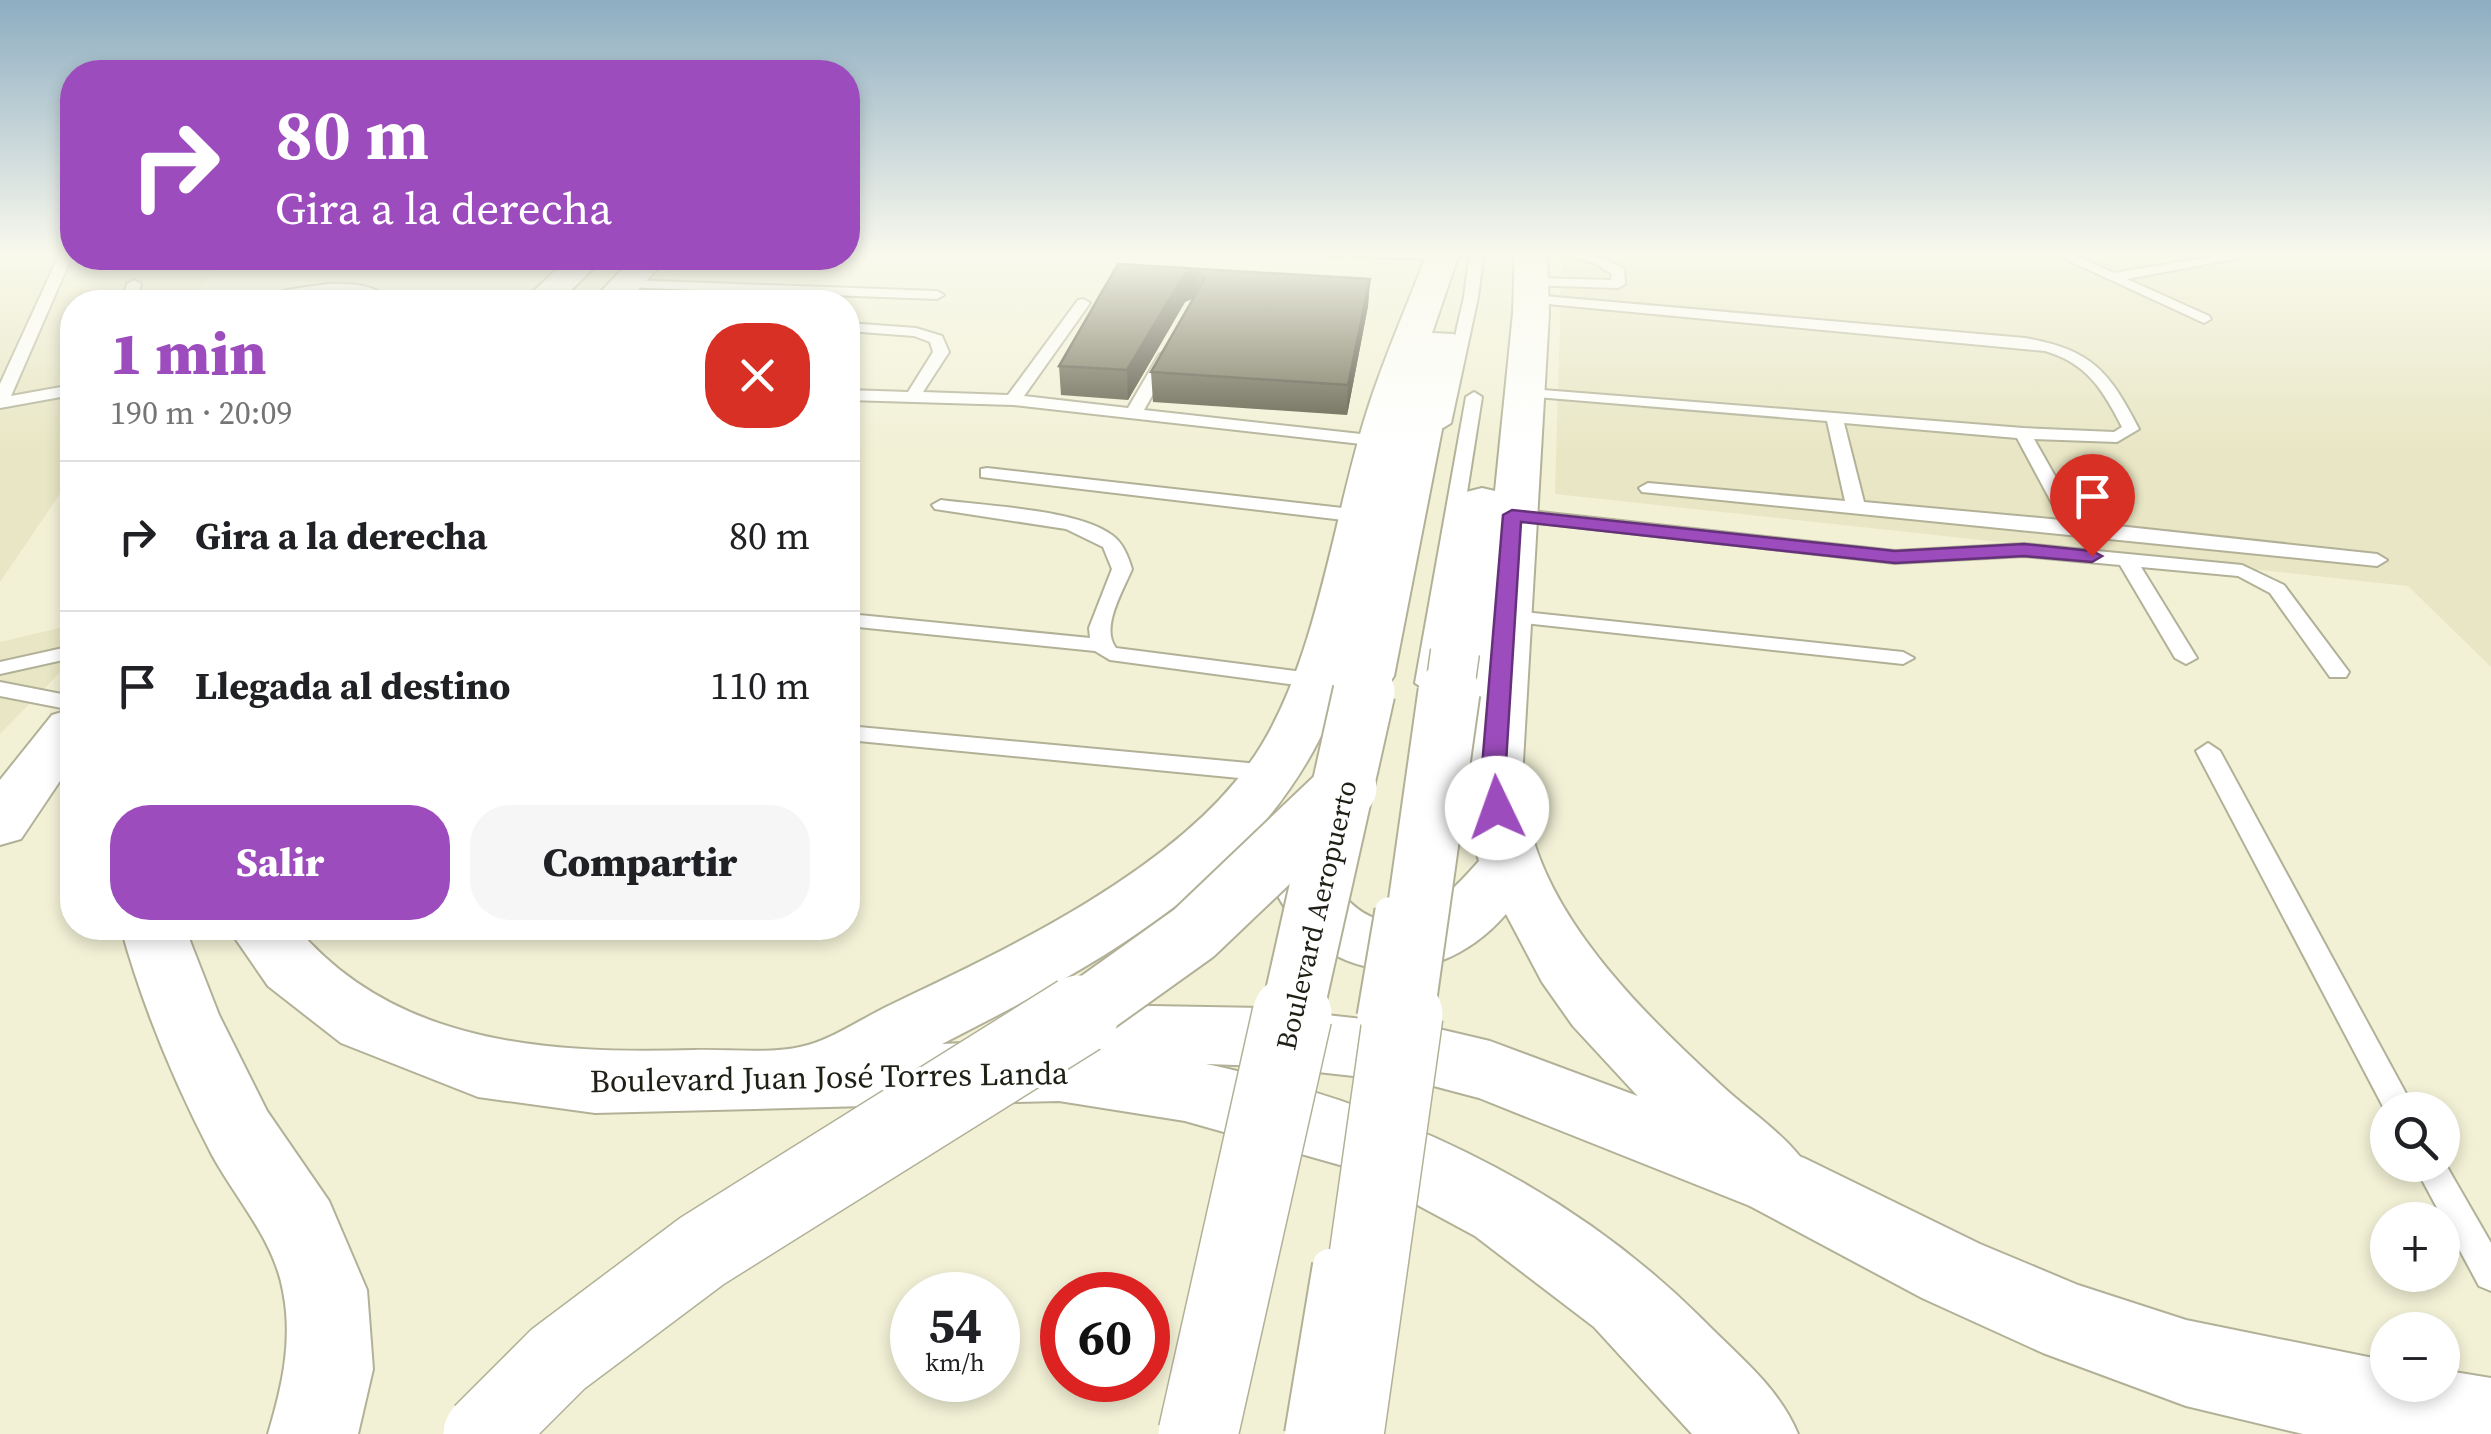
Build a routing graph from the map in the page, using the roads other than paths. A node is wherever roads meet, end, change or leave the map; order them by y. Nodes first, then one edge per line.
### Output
1 (38, 318) edge
2 (1072, 318) edge
3 (1429, 318) edge
4 (1465, 318) edge
5 (1512, 318) edge
6 (1863, 318) edge
7 (860, 328) edge
8 (1178, 336) edge
9 (60, 392) edge
10 (860, 395) edge
11 (914, 396) junction
12 (1475, 398) junction
13 (1013, 400) junction
14 (0, 402) edge
15 (1133, 414) junction
16 (1834, 417) junction
17 (2024, 433) junction
18 (1379, 442) junction
19 (987, 472) dead end
20 (1648, 488) dead end
21 (940, 505) dead end
22 (1856, 507) junction
23 (1512, 515) junction
24 (1360, 516) junction
25 (2074, 527) junction
26 (2126, 560) junction
27 (2377, 560) dead end
28 (1504, 616) junction
29 (860, 621) edge
30 (1100, 645) junction
31 (60, 655) edge
32 (1903, 658) dead end
33 (2186, 658) dead end
34 (0, 668) edge
35 (2338, 672) dead end
36 (1318, 686) junction
37 (0, 690) edge
38 (60, 701) edge
39 (860, 734) edge
40 (60, 741) edge
41 (2208, 751) dead end
42 (1273, 774) junction
43 (1346, 788) junction
44 (0, 824) edge
45 (1511, 865) junction
46 (158, 940) edge
47 (270, 940) edge
48 (811, 1076) junction
49 (2390, 1092) edge
50 (1335, 1121) junction
51 (1777, 1182) junction
52 (2439, 1182) edge
53 (1333, 1242) dead end
54 (2491, 1275) edge
55 (2491, 1424) edge
56 (313, 1434) edge
57 (484, 1434) edge
58 (1198, 1434) edge
59 (1300, 1434) edge
60 (1344, 1434) edge
61 (1753, 1434) edge

1 - 14 lane
2 - 13 lane
3 - 18 main road
4 - 12 main road
5 - 12 main road
6 - 17 lane
7 - 11 lane
8 - 15 lane
9 - 14 lane
10 - 11 lane
11 - 13 lane
12 - 16 lane
12 - 23 main road
12 - 43 main road, Boulevard Aeropuerto, bridge
12 - 50 lane, bridge
12 - 50 lane
12 - 60 main road, bridge
13 - 15 lane
15 - 18 lane
16 - 17 lane
16 - 22 lane
17 - 25 lane
18 - 24 main road
19 - 24 lane
20 - 22 lane
21 - 30 lane
22 - 25 lane
23 - 26 lane
23 - 28 main road
24 - 36 main road
25 - 27 lane
26 - 33 lane
26 - 35 lane
28 - 32 lane
28 - 45 main road
29 - 30 lane
30 - 36 lane
31 - 34 lane
36 - 42 main road
36 - 45 main road
37 - 38 lane
39 - 42 lane
40 - 44 main road
41 - 49 lane
42 - 48 main road
43 - 57 main road, bridge
43 - 58 main road, Boulevard Aeropuerto, bridge
45 - 51 main road
46 - 56 main road
47 - 48 main road, Boulevard Juan José Torres Landa
48 - 50 main road, Boulevard Juan José Torres Landa
48 - 51 main road
50 - 61 main road, Boulevard Juan José Torres Landa
51 - 55 main road
52 - 54 lane
53 - 59 lane, bridge

